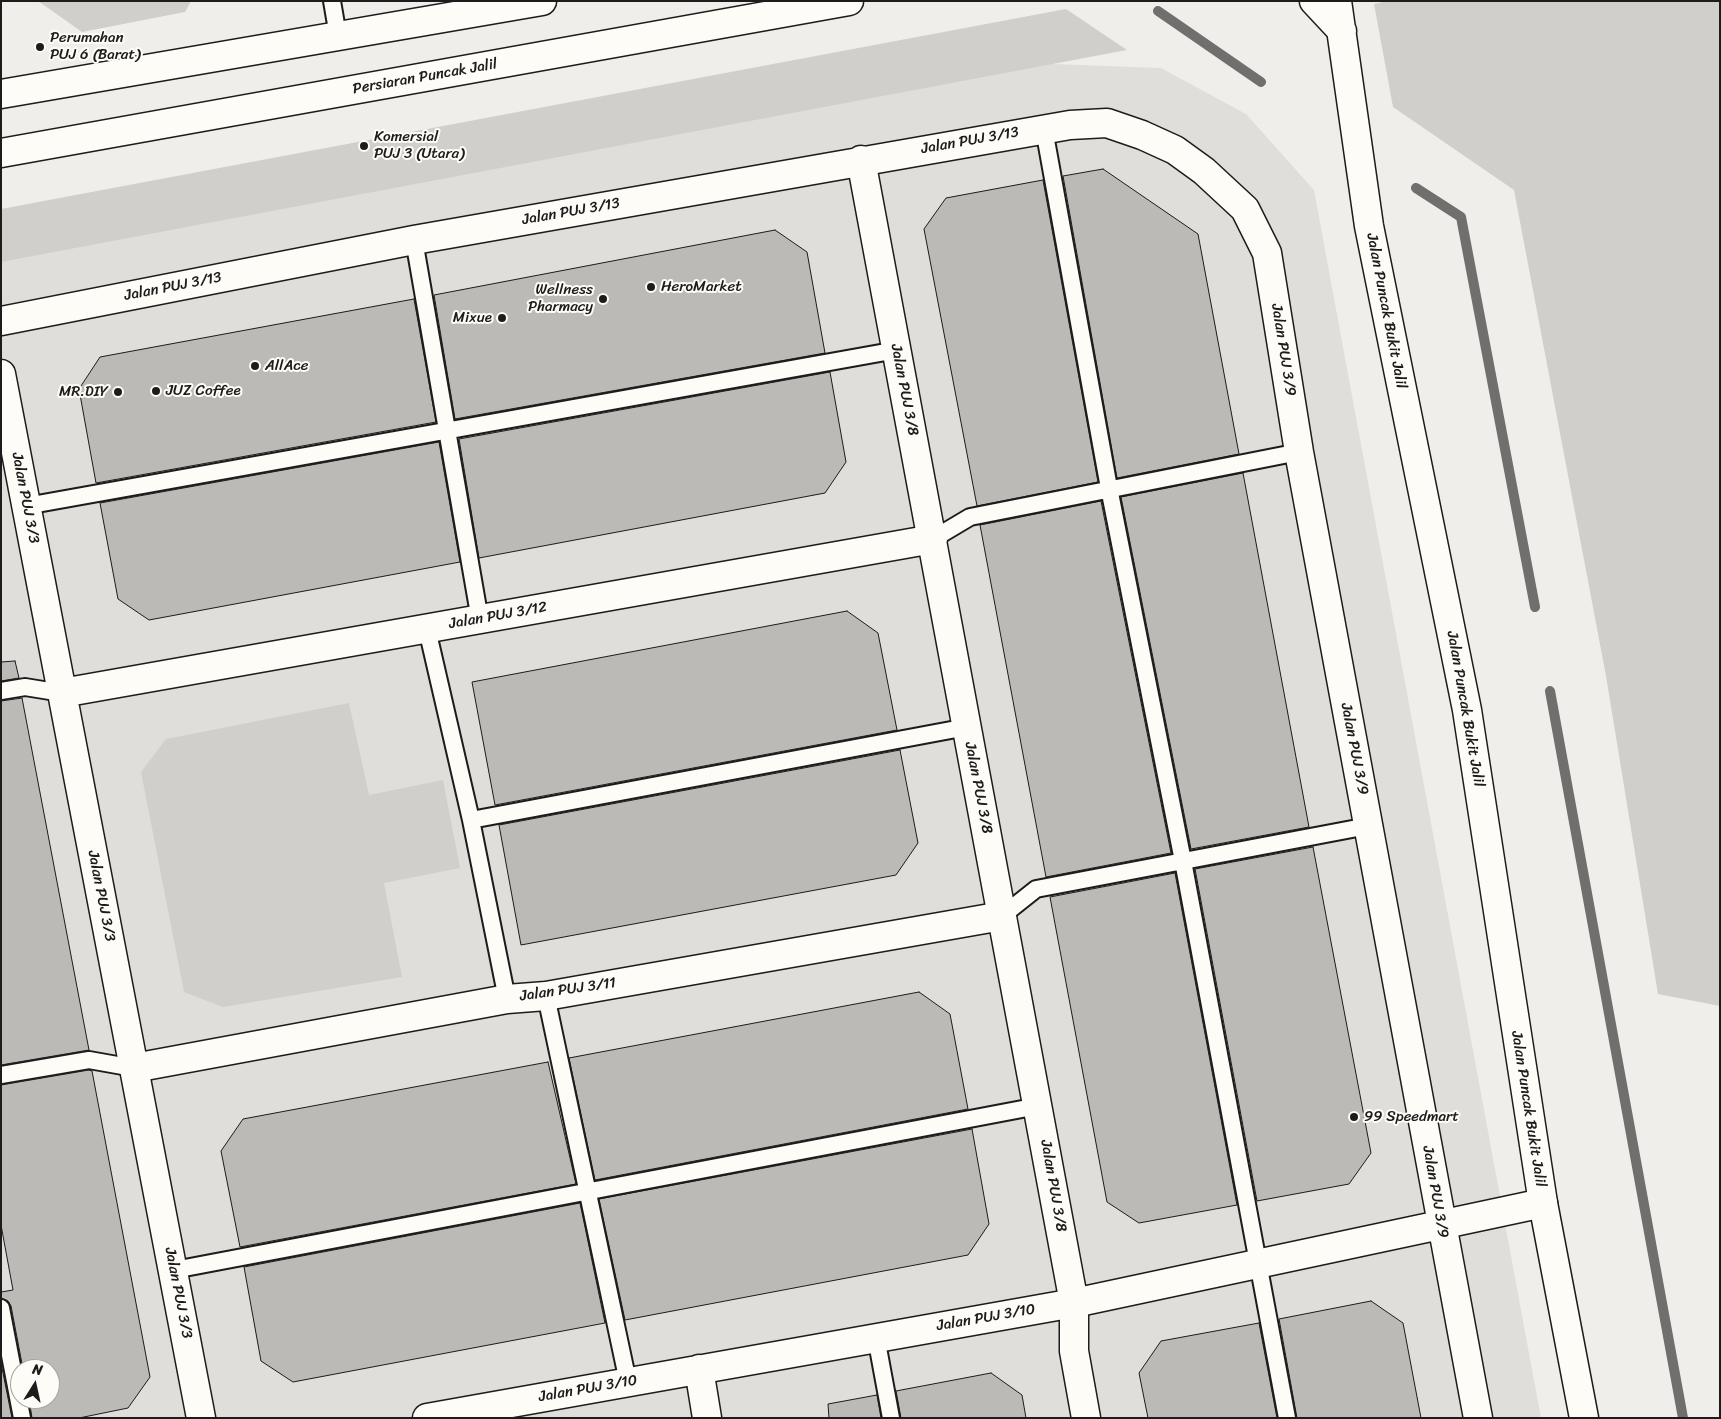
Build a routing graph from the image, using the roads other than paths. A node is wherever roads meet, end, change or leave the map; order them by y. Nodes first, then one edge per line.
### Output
1 (332, 1) edge
2 (542, 1) edge
3 (849, 1) edge
4 (1314, 1) edge
5 (1337, 1) edge
6 (1356, 1) edge
7 (508, 4) edge
8 (1342, 31) junction
9 (338, 36) junction
10 (1, 94) edge
11 (1044, 129) junction
12 (1142, 135) joint
13 (1, 154) edge
14 (861, 160) junction
15 (414, 240) junction
16 (1, 321) edge
17 (897, 350) junction
18 (1, 374) edge
19 (447, 430) junction
20 (1299, 452) junction
21 (1109, 488) junction
22 (26, 506) junction
23 (933, 539) junction
24 (480, 620) junction
25 (427, 629) junction
26 (1, 692) edge
27 (62, 693) junction
28 (967, 727) junction
29 (471, 820) junction
30 (1368, 826) junction
31 (1183, 861) junction
32 (1002, 916) junction
33 (546, 996) junction
34 (507, 999) junction
35 (134, 1068) junction
36 (1, 1075) edge
37 (1038, 1106) junction
38 (588, 1191) junction
39 (1543, 1203) junction
40 (1441, 1226) junction
41 (1258, 1264) junction
42 (174, 1270) junction
43 (1074, 1303) junction
44 (1, 1308) edge
45 (876, 1337) junction
46 (699, 1369) junction
47 (628, 1382) junction
48 (22, 1418) edge
49 (201, 1418) edge
50 (427, 1418) edge
51 (707, 1418) edge
52 (891, 1418) edge
53 (1086, 1418) edge
54 (1287, 1418) edge
55 (1478, 1418) edge
56 (1584, 1418) edge

1 - 9 lane
2 - 7 street
3 - 13 street, Persiaran Puncak Jalil
4 - 8 street
5 - 8 street, Jalan Puncak Bukit Jalil
6 - 8 street
7 - 9 street
8 - 39 street, Jalan Puncak Bukit Jalil
9 - 10 street
11 - 12 street, Jalan PUJ 3/13
11 - 14 street, Jalan PUJ 3/13
11 - 21 lane
12 - 20 street, Jalan PUJ 3/9
14 - 15 street, Jalan PUJ 3/13
14 - 17 street, Jalan PUJ 3/8
15 - 16 street, Jalan PUJ 3/13
15 - 19 lane
17 - 19 lane
17 - 23 street, Jalan PUJ 3/8
18 - 22 street, Jalan PUJ 3/3
19 - 22 lane
19 - 24 lane
20 - 21 lane
20 - 30 street, Jalan PUJ 3/9
21 - 23 lane
21 - 31 lane
22 - 27 street, Jalan PUJ 3/3
23 - 24 street, Jalan PUJ 3/12
23 - 28 street, Jalan PUJ 3/8
24 - 25 street, Jalan PUJ 3/12
25 - 27 street, Jalan PUJ 3/12
25 - 29 lane
26 - 27 lane
27 - 35 street, Jalan PUJ 3/3
28 - 29 lane
28 - 32 street, Jalan PUJ 3/8
29 - 34 lane
30 - 31 lane
30 - 40 street, Jalan PUJ 3/9
31 - 32 lane
31 - 41 lane
32 - 33 street, Jalan PUJ 3/11
32 - 37 street, Jalan PUJ 3/8
33 - 34 street, Jalan PUJ 3/11
33 - 38 lane
34 - 35 street, Jalan PUJ 3/11
35 - 36 lane
35 - 42 street, Jalan PUJ 3/3
37 - 38 lane
37 - 43 street, Jalan PUJ 3/8
38 - 42 lane
38 - 47 lane
39 - 40 street, Jalan PUJ 3/10
39 - 56 street, Jalan Puncak Bukit Jalil
40 - 41 street, Jalan PUJ 3/10
40 - 55 street, Jalan PUJ 3/9
41 - 43 street, Jalan PUJ 3/10
41 - 54 lane
42 - 49 street, Jalan PUJ 3/3
43 - 45 street, Jalan PUJ 3/10
43 - 53 street, Jalan PUJ 3/8
44 - 48 lane
45 - 46 street, Jalan PUJ 3/10
45 - 52 lane
46 - 47 street, Jalan PUJ 3/10
46 - 51 street
47 - 50 street, Jalan PUJ 3/10

